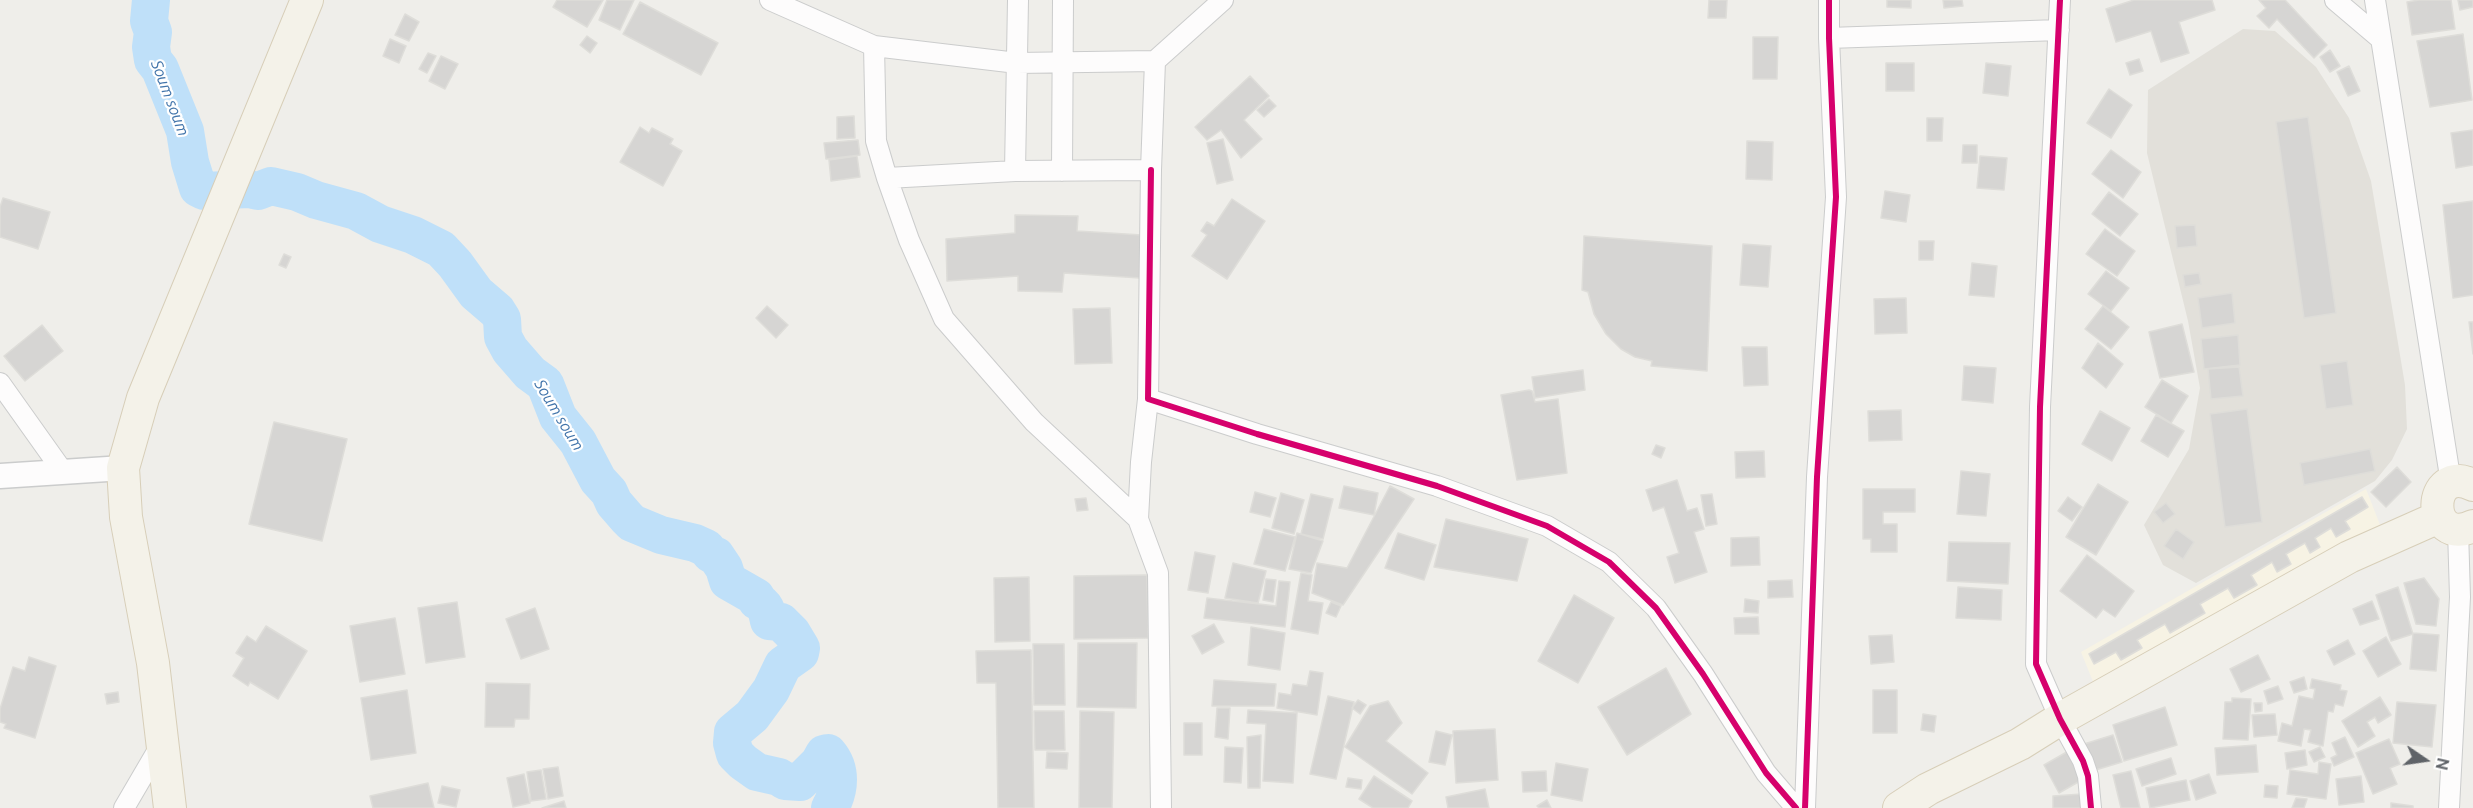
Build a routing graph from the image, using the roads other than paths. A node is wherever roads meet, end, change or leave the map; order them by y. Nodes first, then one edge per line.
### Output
1 (308, 0) edge
2 (770, 0) edge
3 (1018, 0) edge
4 (1063, 0) edge
5 (1223, 0) edge
6 (1829, 0) edge
7 (2060, 0) edge
8 (2335, 0) edge
9 (2375, 0) edge
10 (2059, 30) junction
11 (1828, 38) junction
12 (2381, 39) junction
13 (874, 46) junction
14 (1064, 61) junction
15 (1155, 61) junction
16 (1017, 63) junction
17 (1151, 170) junction
18 (1015, 171) junction
19 (1062, 171) junction
20 (887, 178) junction
21 (0, 383) edge
22 (1148, 399) junction
23 (123, 468) junction
24 (64, 473) junction
25 (0, 476) edge
26 (2462, 484) edge
27 (1138, 519) junction
28 (2457, 524) edge
29 (2060, 719) junction
30 (162, 743) junction
31 (124, 808) edge
32 (170, 808) edge
33 (1161, 808) edge
34 (1796, 808) edge
35 (1805, 808) edge
36 (1899, 808) edge
37 (2091, 808) edge
38 (2449, 808) edge

1 - 23 main road
2 - 13 street
3 - 16 street
4 - 14 street
5 - 15 street
6 - 11 street
7 - 10 street
8 - 12 street
9 - 12 street
10 - 11 street
10 - 29 street
11 - 35 street
12 - 26 street
13 - 16 street
13 - 20 street
14 - 15 street
14 - 16 street
14 - 19 street
15 - 17 street
16 - 18 street
17 - 19 street
17 - 22 street
18 - 19 street
18 - 20 street
20 - 27 street
21 - 24 street
22 - 27 street
22 - 34 street
23 - 24 street
23 - 30 main road
24 - 25 street
26 - 28 main road
27 - 33 street
28 - 29 main road
28 - 38 street
29 - 36 main road
29 - 37 street
30 - 31 street
30 - 32 main road

